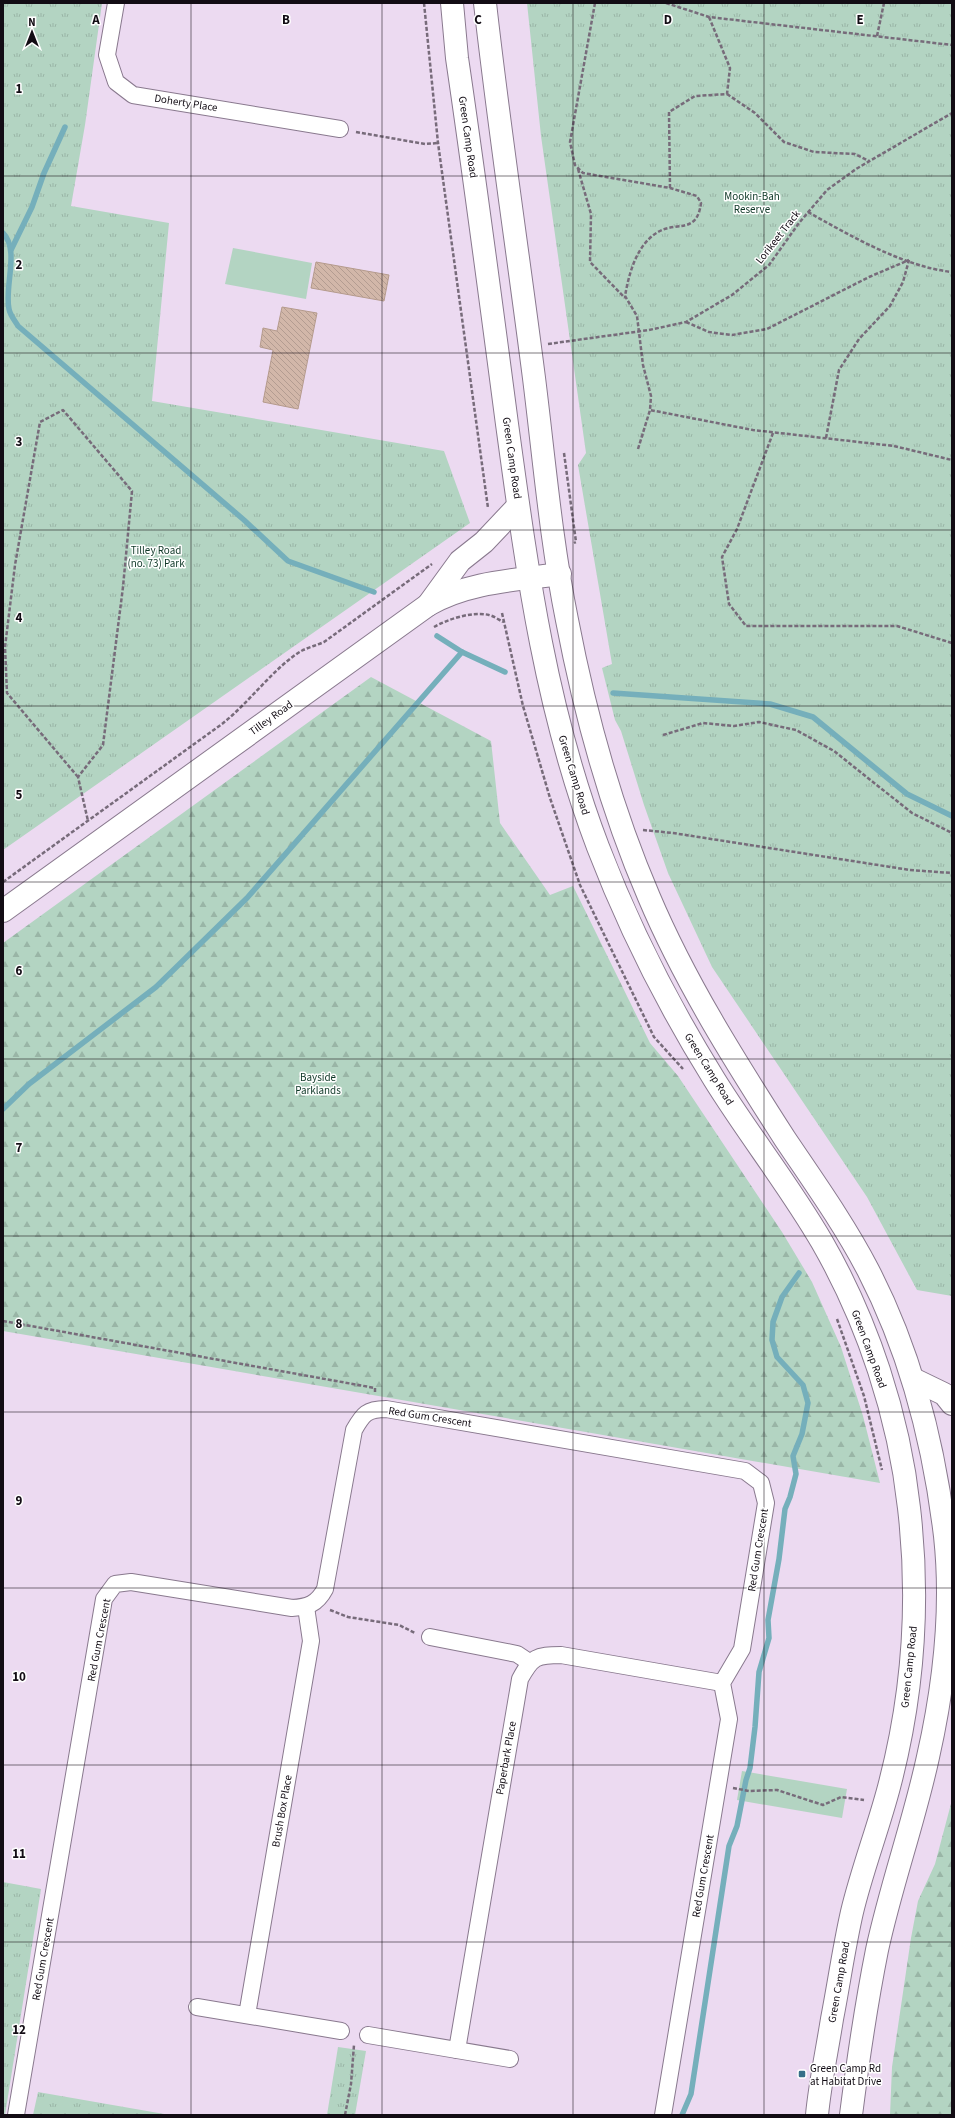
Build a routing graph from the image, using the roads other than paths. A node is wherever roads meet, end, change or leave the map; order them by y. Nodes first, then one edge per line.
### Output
1 (116, 3) edge
2 (452, 3) edge
3 (485, 3) edge
4 (340, 129) road end
5 (518, 506) junction
6 (560, 574) junction
7 (528, 578) junction
8 (428, 605) junction
9 (3, 912) edge
10 (913, 1379) junction
11 (952, 1404) edge
12 (944, 1480) edge
13 (906, 1486) junction
14 (946, 1503) edge
15 (909, 1507) junction
16 (306, 1608) junction
17 (430, 1637) road end
18 (529, 1662) junction
19 (722, 1683) junction
20 (197, 2007) dead end
21 (247, 2015) junction
22 (341, 2031) dead end
23 (361, 2038) road end
24 (457, 2050) junction
25 (510, 2059) dead end
26 (16, 2115) edge
27 (663, 2115) edge
28 (816, 2115) edge
29 (851, 2115) edge

1 - 4 street, Doherty Place
2 - 5 main road, Green Camp Road
3 - 6 main road
5 - 7 main road, Green Camp Road
5 - 8 main road
6 - 7 main road, Tilley Road
6 - 10 main road
7 - 8 main road, Tilley Road
7 - 13 main road, Green Camp Road
8 - 9 main road, Tilley Road
10 - 11 main road
10 - 12 main road
12 - 13 main road
12 - 14 main road
13 - 15 main road, Green Camp Road
14 - 15 main road
14 - 29 main road
15 - 28 main road, Green Camp Road
16 - 19 street, Red Gum Crescent
16 - 21 street, Brush Box Place
16 - 26 street, Red Gum Crescent
17 - 18 street
18 - 19 street
18 - 24 street, Paperbark Place
19 - 27 street, Red Gum Crescent
20 - 21 street
21 - 22 street
23 - 24 street
24 - 25 street

